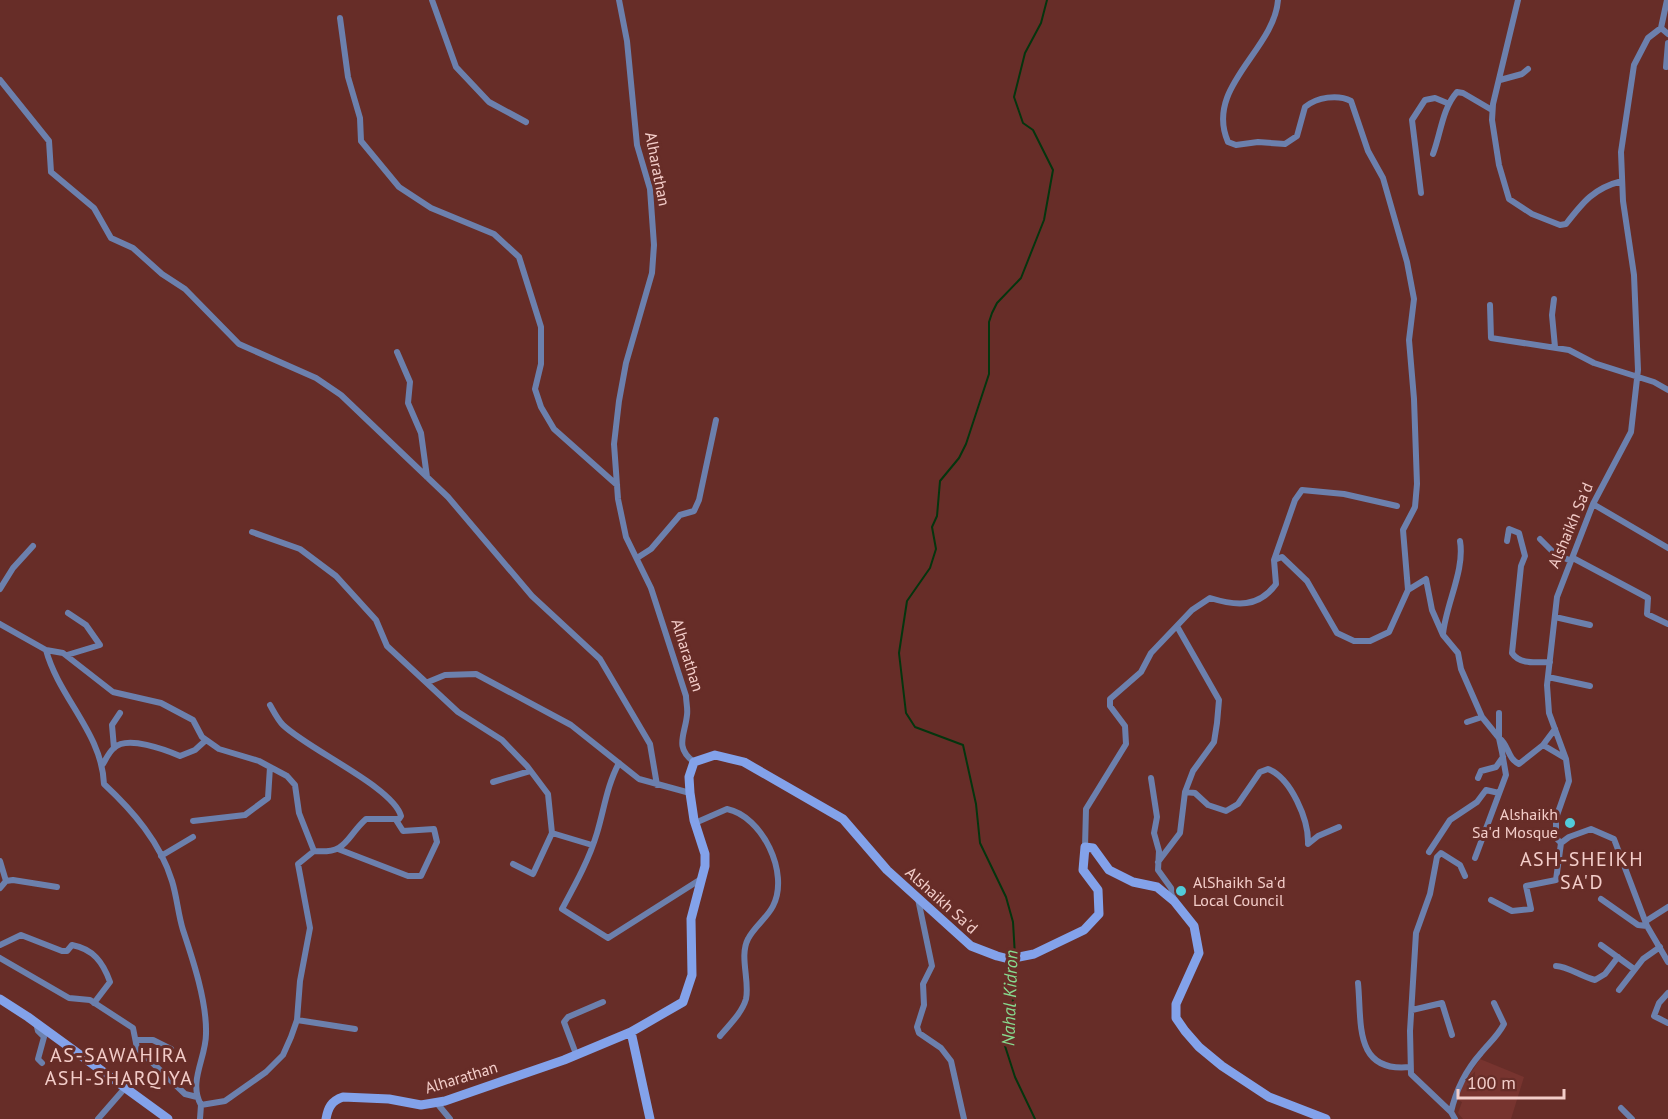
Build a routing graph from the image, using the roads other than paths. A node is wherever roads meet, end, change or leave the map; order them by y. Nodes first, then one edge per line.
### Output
1 (432, 0) edge
2 (619, 0) edge
3 (1278, 0) edge
4 (1518, 0) edge
5 (1667, 0) edge
6 (340, 18) dead end
7 (1661, 27) junction
8 (1668, 34) edge
9 (1668, 43) edge
10 (1666, 67) dead end
11 (1528, 69) dead end
12 (0, 80) edge
13 (1500, 80) junction
14 (1447, 103) junction
15 (1492, 110) junction
16 (526, 122) dead end
17 (1433, 154) dead end
18 (1622, 182) junction
19 (1421, 193) dead end
20 (1554, 299) dead end
21 (1490, 305) dead end
22 (1555, 347) junction
23 (397, 352) dead end
24 (1638, 378) junction
25 (1668, 390) edge
26 (716, 420) dead end
27 (427, 477) junction
28 (617, 485) junction
29 (1593, 504) junction
30 (1397, 506) dead end
31 (252, 532) dead end
32 (1540, 539) dead end
33 (1460, 541) dead end
34 (1507, 541) dead end
35 (33, 546) dead end
36 (1668, 548) edge
37 (638, 558) junction
38 (1274, 560) junction
39 (1572, 560) junction
40 (0, 589) edge
41 (1408, 590) junction
42 (68, 613) dead end
43 (1555, 617) junction
44 (0, 624) edge
45 (1668, 624) edge
46 (1590, 625) dead end
47 (1178, 628) junction
48 (1443, 635) junction
49 (46, 650) junction
50 (67, 655) junction
51 (1550, 662) junction
52 (1548, 677) junction
53 (428, 682) junction
54 (1590, 686) dead end
55 (270, 705) dead end
56 (120, 713) dead end
57 (1499, 713) dead end
58 (1482, 717) junction
59 (1467, 722) dead end
60 (1555, 729) junction
61 (1499, 738) junction
62 (206, 740) junction
63 (1543, 745) junction
64 (114, 748) junction
65 (1503, 757) junction
66 (1566, 759) junction
67 (694, 762) junction
68 (619, 763) junction
69 (102, 764) junction
70 (270, 767) junction
71 (530, 771) junction
72 (1151, 778) dead end
73 (1478, 778) dead end
74 (493, 782) dead end
75 (657, 785) junction
76 (1185, 792) junction
77 (690, 793) junction
78 (1500, 793) junction
79 (193, 820) dead end
80 (396, 820) junction
81 (695, 823) junction
82 (1339, 827) dead end
83 (552, 833) junction
84 (193, 837) dead end
85 (1561, 843) junction
86 (592, 845) junction
87 (1085, 847) junction
88 (338, 849) junction
89 (314, 851) junction
90 (1430, 852) dead end
91 (161, 856) junction
92 (1475, 858) dead end
93 (0, 861) edge
94 (1158, 862) junction
95 (513, 864) dead end
96 (1465, 876) dead end
97 (701, 879) junction
98 (6, 881) junction
99 (57, 887) dead end
100 (0, 888) edge
101 (918, 897) junction
102 (1601, 899) dead end
103 (1491, 900) dead end
104 (1174, 901) junction
105 (1668, 907) edge
106 (1647, 924) junction
107 (0, 945) edge
108 (1601, 945) dead end
109 (1660, 947) junction
110 (1618, 957) junction
111 (0, 958) edge
112 (1668, 962) edge
113 (1556, 966) dead end
114 (1634, 969) junction
115 (1358, 983) dead end
116 (1619, 990) dead end
117 (1668, 993) edge
118 (0, 999) edge
119 (603, 1002) dead end
120 (94, 1003) junction
121 (1494, 1003) dead end
122 (1412, 1010) junction
123 (297, 1020) junction
124 (36, 1022) junction
125 (1668, 1023) edge
126 (355, 1029) dead end
127 (631, 1032) junction
128 (1452, 1035) dead end
129 (720, 1036) dead end
130 (135, 1040) junction
131 (171, 1049) dead end
132 (576, 1054) junction
133 (42, 1063) dead end
134 (1410, 1067) junction
135 (125, 1088) junction
136 (197, 1097) junction
137 (436, 1102) junction
138 (201, 1105) junction
139 (1622, 1108) dead end
140 (1451, 1112) junction
141 (98, 1119) edge
142 (168, 1119) edge
143 (200, 1119) edge
144 (326, 1119) edge
145 (450, 1119) edge
146 (650, 1119) edge
147 (964, 1119) edge
148 (1326, 1119) edge
149 (1455, 1119) edge
150 (1632, 1119) edge

1 - 16 street
2 - 28 street, Alharathan
3 - 41 street
4 - 13 street
5 - 7 street, Alshaikh Sa'd
6 - 28 street
7 - 8 street
7 - 18 street, Alshaikh Sa'd
9 - 10 street
11 - 13 street
12 - 27 street
13 - 15 street
14 - 15 street
14 - 17 street
14 - 19 street
15 - 18 street
18 - 24 street, Alshaikh Sa'd
20 - 22 street
21 - 22 street
22 - 24 street
23 - 27 street
24 - 25 street
24 - 29 street, Alshaikh Sa'd
26 - 37 street
27 - 75 street
28 - 37 street, Alharathan
29 - 36 street
29 - 39 street, Alshaikh Sa'd
30 - 38 street
31 - 53 street
32 - 39 street
33 - 48 street
34 - 51 street
35 - 40 street
37 - 67 street, Alharathan
38 - 41 street
38 - 47 street
39 - 43 street, Alshaikh Sa'd
39 - 45 street
41 - 48 street
42 - 50 street
43 - 46 street
43 - 51 street, Alshaikh Sa'd
44 - 49 street
47 - 76 street
47 - 87 street
48 - 58 street
49 - 50 street
49 - 69 street
50 - 62 street
51 - 52 street, Alshaikh Sa'd
52 - 54 street
52 - 60 street, Alshaikh Sa'd
53 - 68 street
53 - 71 street
55 - 80 street
56 - 64 street
57 - 61 street
58 - 59 street
58 - 61 street
60 - 63 street
60 - 66 street, Alshaikh Sa'd
61 - 63 street
61 - 65 street
62 - 64 street
62 - 70 street
63 - 66 street
64 - 69 street
65 - 73 street
65 - 78 street
66 - 85 street, Alshaikh Sa'd
67 - 77 street, Alharathan
67 - 101 street, Alshaikh Sa'd
68 - 75 street
68 - 86 street
69 - 91 street
70 - 79 street
70 - 89 street
71 - 74 street
71 - 83 street
72 - 94 street
75 - 77 street
76 - 82 street
76 - 94 street
77 - 81 street, Alharathan
78 - 90 street
78 - 92 street
80 - 88 street
80 - 88 street
81 - 97 street, Alharathan
81 - 129 street
83 - 86 street
83 - 95 street
84 - 91 street
85 - 103 street, Alshaikh Sa'd
85 - 106 street
86 - 97 street
87 - 101 street, Alshaikh Sa'd
87 - 104 street
88 - 89 street
89 - 123 street
91 - 136 street
93 - 98 street
94 - 104 street
96 - 122 street
97 - 127 street, Alharathan
98 - 99 street
98 - 100 street
101 - 147 street
102 - 106 street
104 - 148 street
105 - 106 street
106 - 109 street
107 - 120 street
108 - 110 street
109 - 112 street
109 - 114 street
110 - 113 street
110 - 114 street
111 - 120 street
114 - 116 street
115 - 134 street
117 - 125 street
118 - 124 street
119 - 132 street
120 - 130 street
121 - 140 street
122 - 128 street
122 - 134 street
123 - 126 street
123 - 138 street
124 - 133 street
124 - 135 street
127 - 132 street, Alharathan
127 - 146 street
130 - 131 street
130 - 136 street
132 - 137 street, Alharathan
134 - 140 street
135 - 141 street
135 - 142 street
136 - 138 street
137 - 144 street, Alharathan
137 - 145 street
138 - 143 street
139 - 150 street
140 - 149 street

